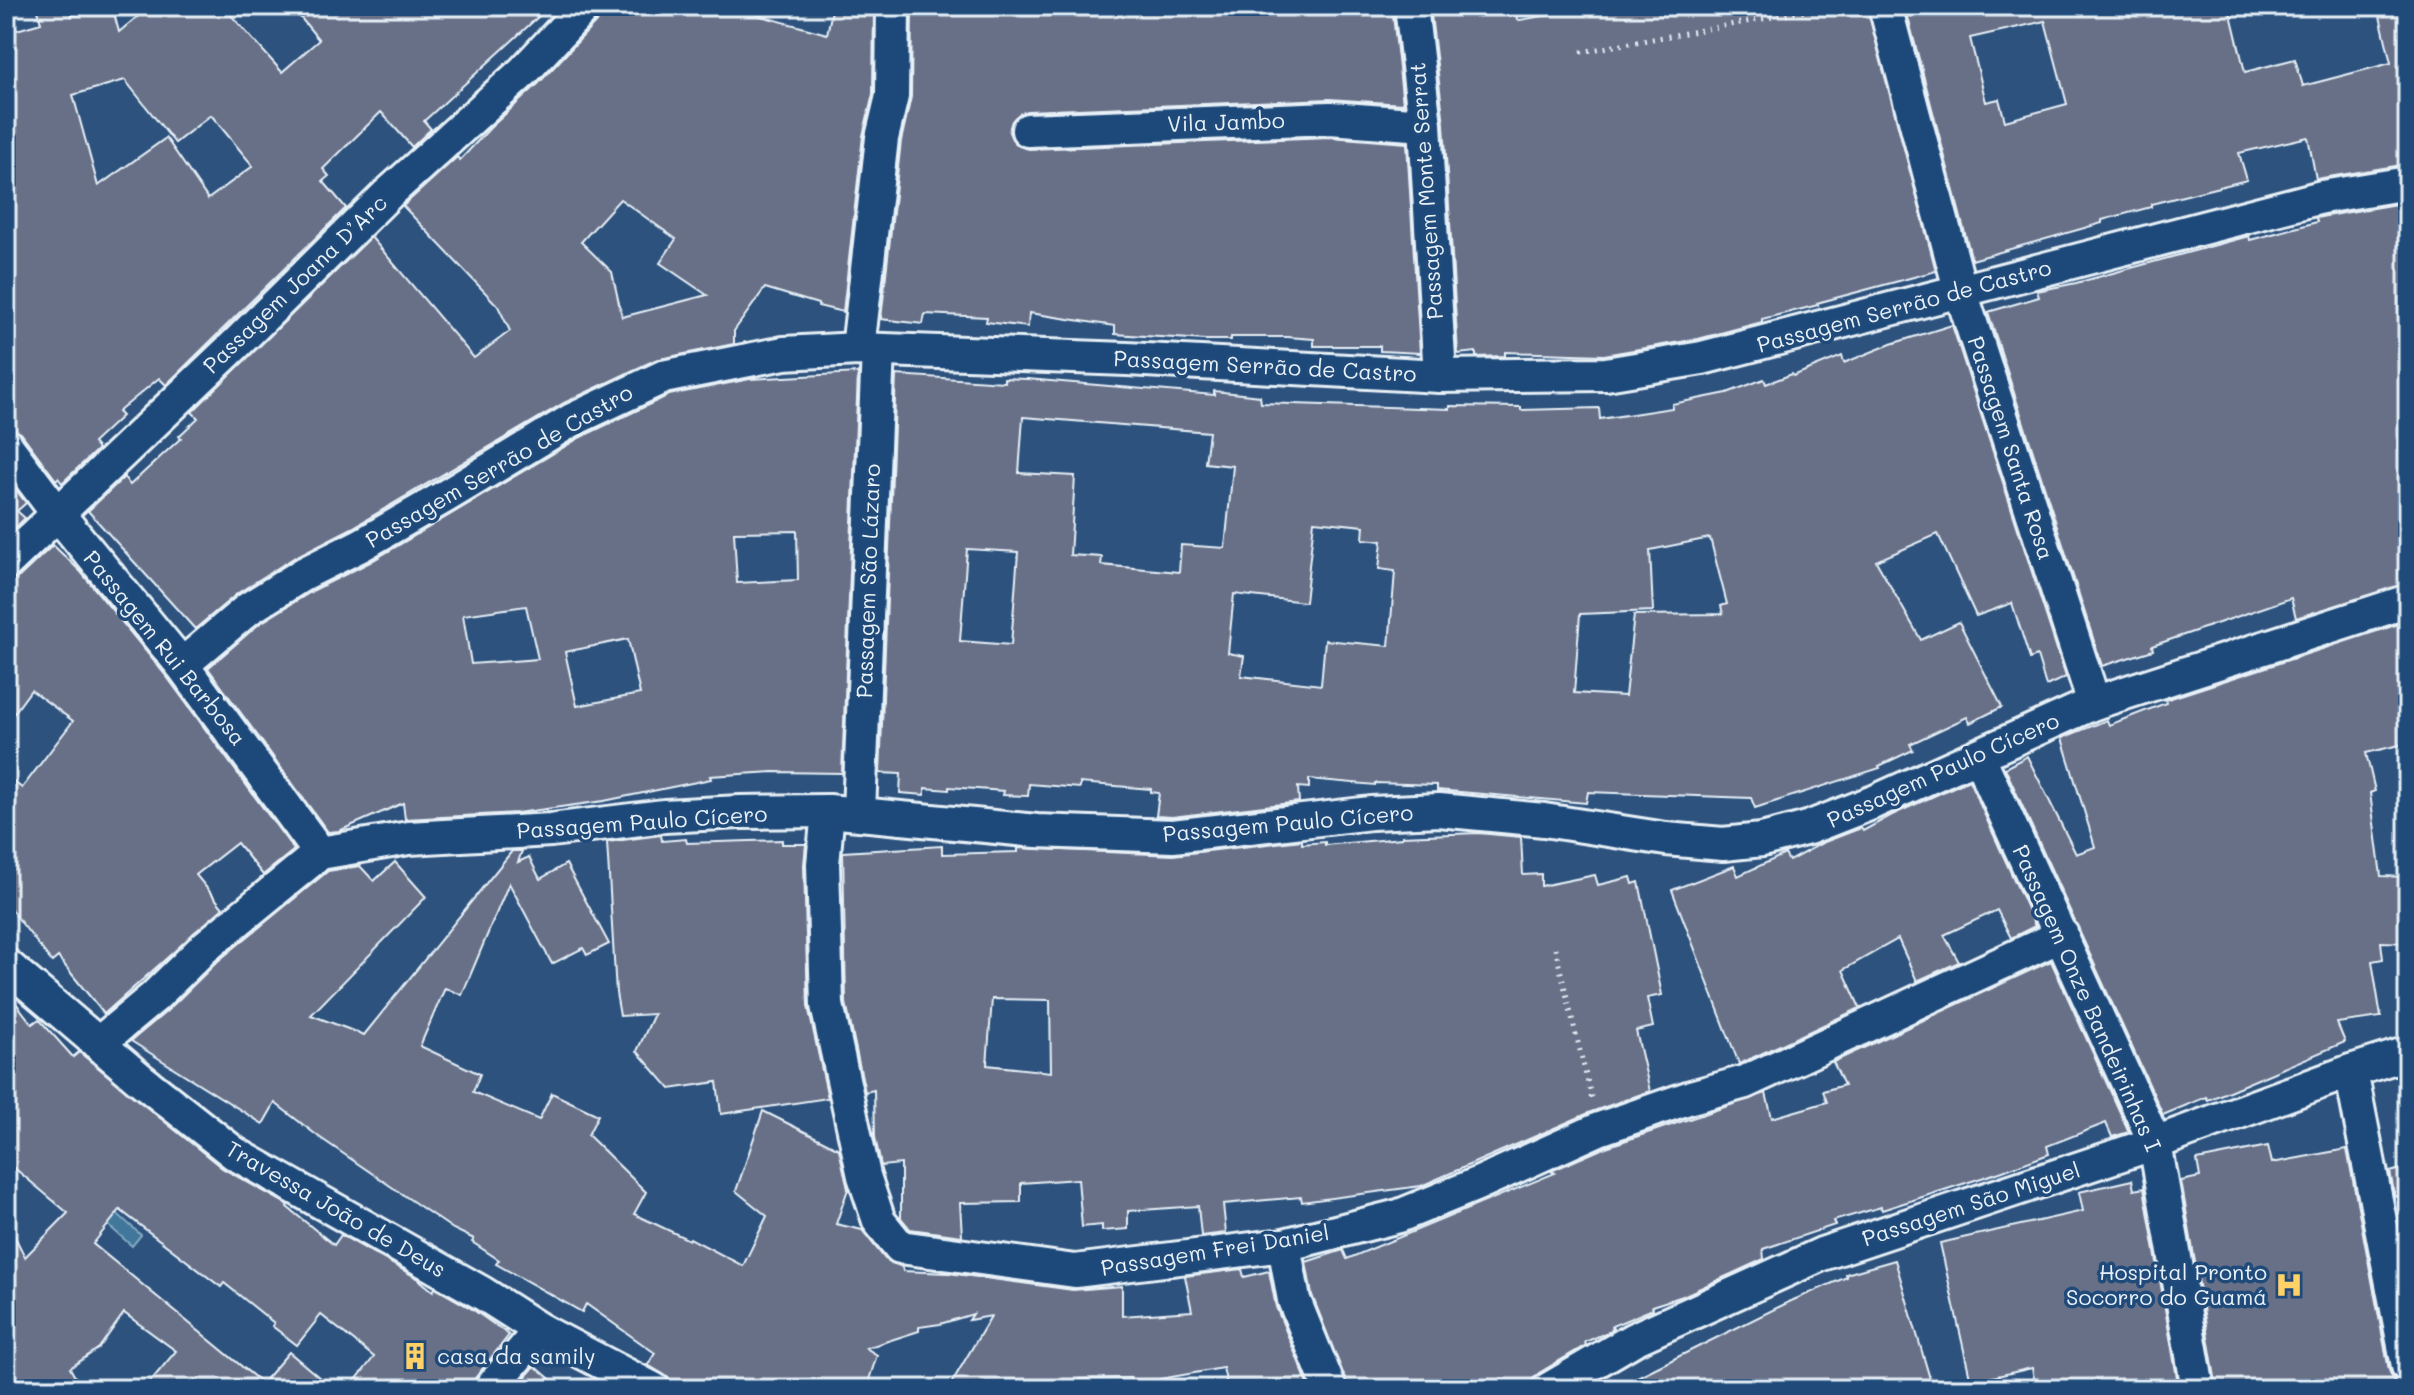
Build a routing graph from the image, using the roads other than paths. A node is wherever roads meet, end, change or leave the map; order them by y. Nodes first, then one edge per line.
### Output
1 (585, 6) edge
2 (893, 6) edge
3 (1411, 6) edge
4 (1885, 6) edge
5 (1425, 125) junction
6 (1028, 130) dead end
7 (2408, 183) edge
8 (1960, 289) junction
9 (868, 350) junction
10 (1440, 376) junction
11 (6, 445) edge
12 (57, 513) junction
13 (6, 563) edge
14 (2408, 601) edge
15 (182, 665) junction
16 (2094, 703) junction
17 (1979, 757) junction
18 (843, 812) junction
19 (320, 853) junction
20 (2062, 935) junction
21 (6, 965) edge
22 (99, 1043) junction
23 (2408, 1053) edge
24 (2351, 1071) junction
25 (2155, 1143) junction
26 (1284, 1245) junction
27 (900, 1247) joint
28 (540, 1330) junction
29 (2408, 1366) edge
30 (638, 1385) edge
31 (490, 1389) edge
32 (1330, 1389) edge
33 (1549, 1389) edge
34 (2198, 1389) edge

1 - 12 street, Passagem Joana D’Arc
2 - 9 street, Passagem São Lázaro
3 - 5 street, Passagem Monte Serrat
4 - 8 street, Passagem Santa Rosa
5 - 6 street, Vila Jambo
5 - 10 street, Passagem Monte Serrat
7 - 8 street, Passagem Serrão de Castro
8 - 10 street, Passagem Serrão de Castro
8 - 16 street, Passagem Santa Rosa
9 - 10 street, Passagem Serrão de Castro
9 - 15 street, Passagem Serrão de Castro
9 - 18 street, Passagem São Lázaro
11 - 12 street, Passagem Rui Barbosa
12 - 13 street, Passagem Joana D’Arc
12 - 15 street, Passagem Rui Barbosa
14 - 16 street, Passagem Paulo Cícero
15 - 19 street, Passagem Rui Barbosa
16 - 17 street, Passagem Paulo Cícero
17 - 18 street, Passagem Paulo Cícero
17 - 20 street, Passagem Onze Bandeirinhas I
18 - 19 street, Passagem Paulo Cícero
18 - 27 street, Passagem São Lázaro
19 - 22 street, Passagem Paulo Cícero
20 - 25 street, Passagem Onze Bandeirinhas I
20 - 26 street, Passagem Frei Daniel
21 - 22 street, Travessa João de Deus
22 - 28 street, Travessa João de Deus
23 - 24 street, Passagem São Miguel
24 - 25 street, Passagem São Miguel
24 - 29 street
25 - 33 street, Passagem São Miguel
25 - 34 street, Passagem Onze Bandeirinhas I
26 - 27 street, Passagem Frei Daniel
26 - 32 street
28 - 30 street, Travessa João de Deus
28 - 31 street

